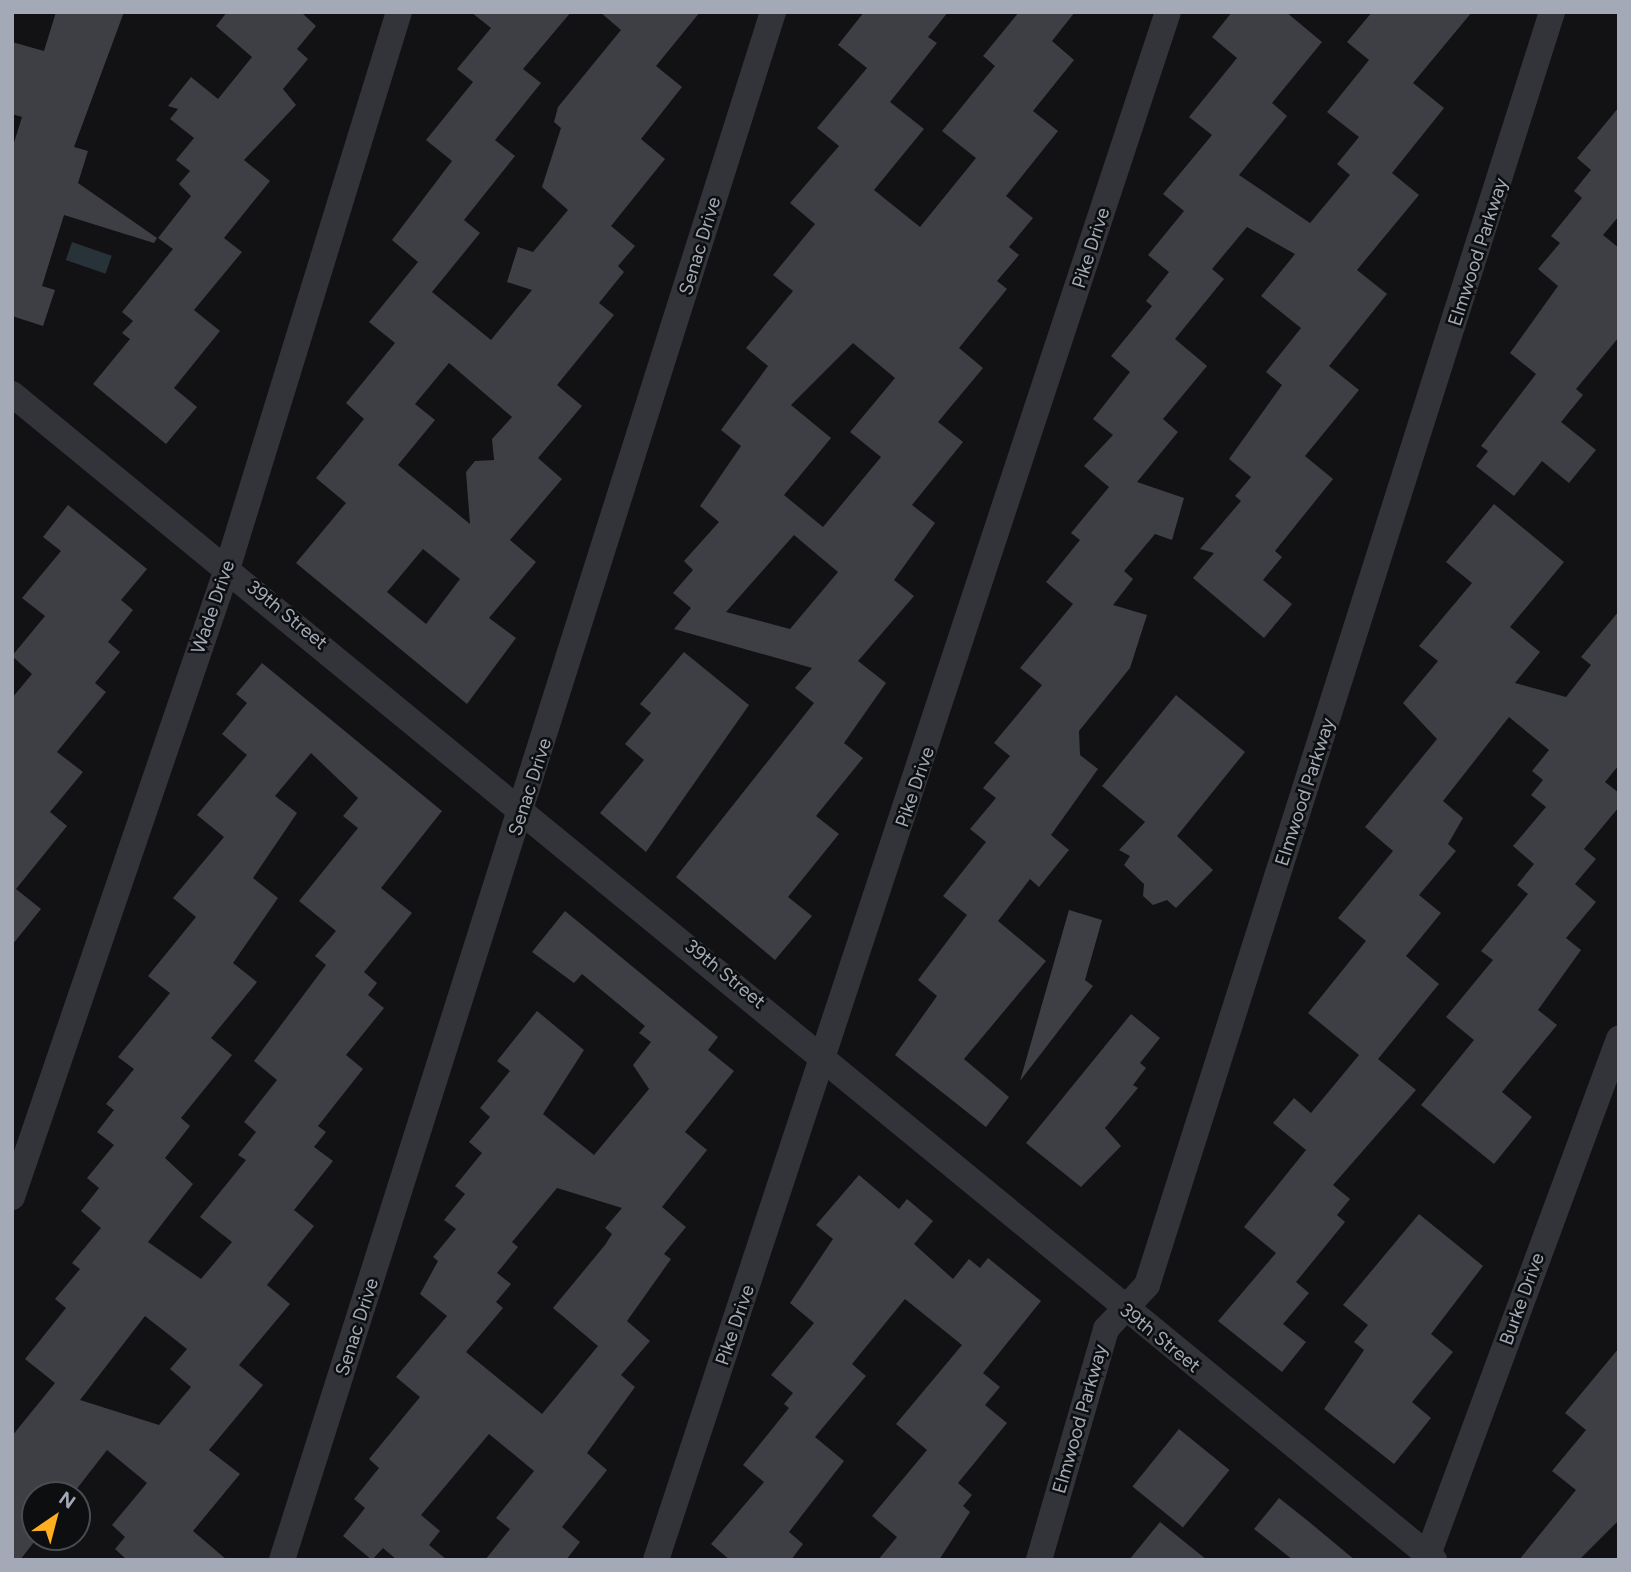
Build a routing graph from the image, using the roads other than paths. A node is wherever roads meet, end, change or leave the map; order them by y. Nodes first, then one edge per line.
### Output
1 (398, 12) edge
2 (774, 12) edge
3 (1168, 12) edge
4 (1552, 12) edge
5 (12, 394) edge
6 (228, 566) junction
7 (524, 809) junction
8 (1619, 1039) edge
9 (825, 1056) junction
10 (12, 1197) edge
11 (1125, 1309) junction
12 (1429, 1558) edge
13 (282, 1560) edge
14 (656, 1560) edge
15 (1039, 1560) edge

1 - 6 street, Wade Drive
2 - 7 street, Senac Drive
3 - 9 street, Pike Drive
4 - 11 street, Elmwood Parkway
5 - 6 street, 39th Street
6 - 7 street, 39th Street
6 - 10 street, Wade Drive
7 - 9 street, 39th Street
7 - 13 street, Senac Drive
8 - 12 street, Burke Drive
9 - 11 street, 39th Street
9 - 14 street, Pike Drive
11 - 12 street, 39th Street
11 - 15 street, Elmwood Parkway

